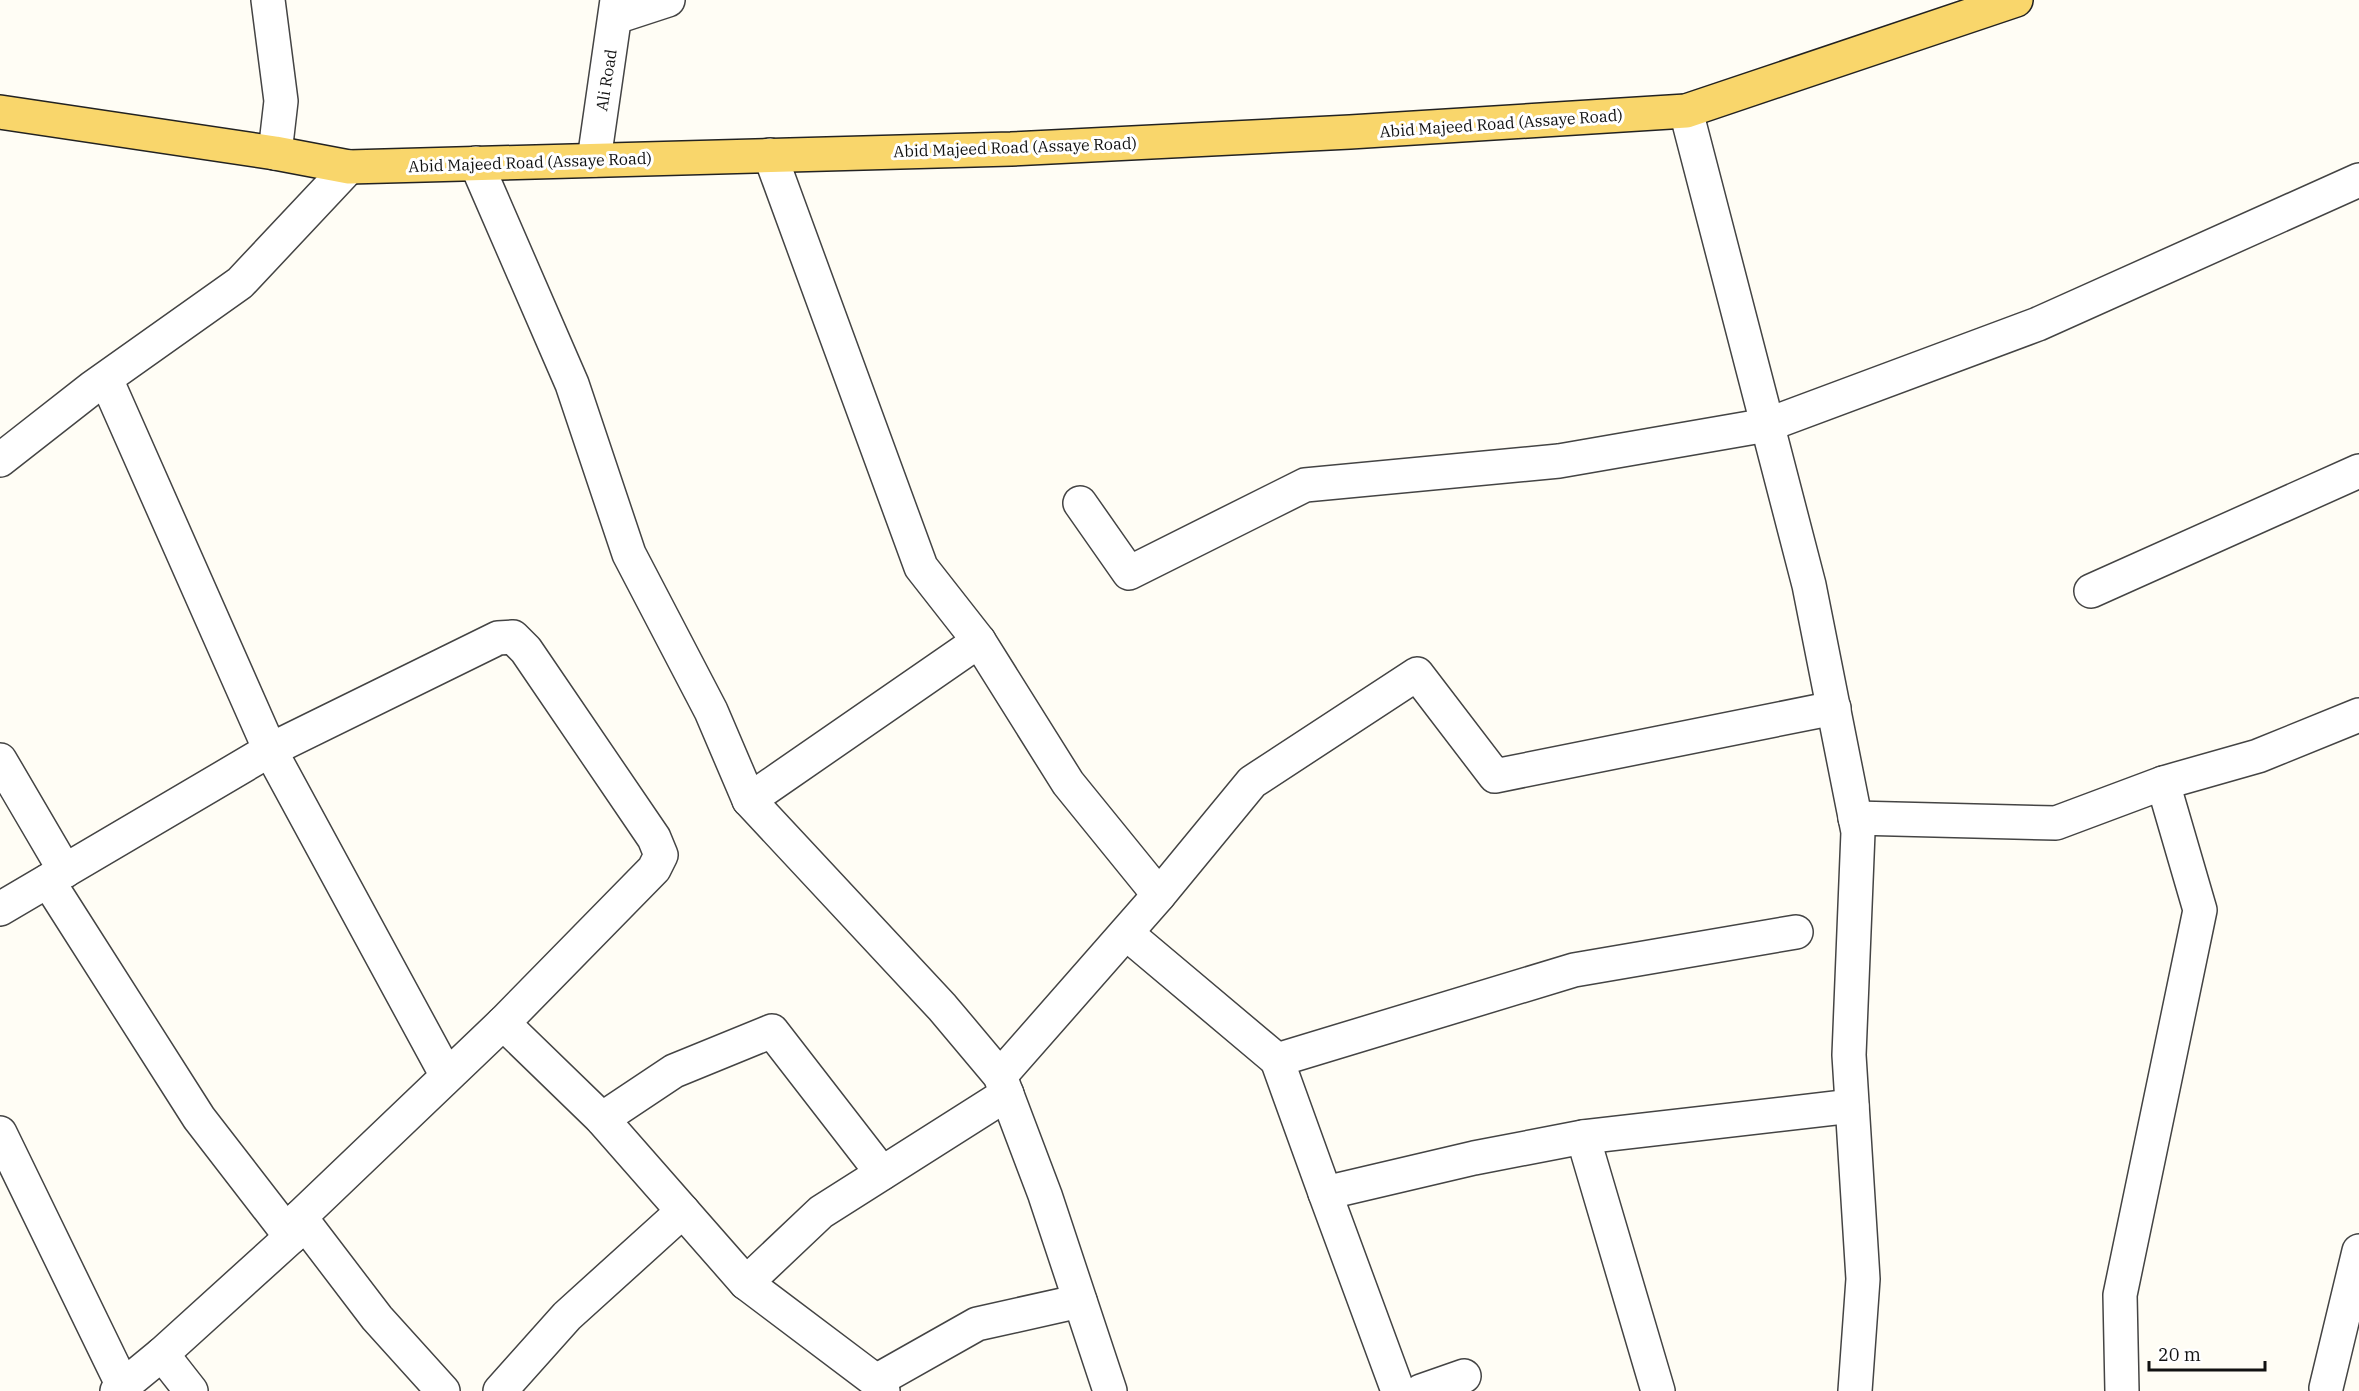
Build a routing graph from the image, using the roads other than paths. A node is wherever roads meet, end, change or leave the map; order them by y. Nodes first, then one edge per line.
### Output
1 (268, 0) edge
2 (668, 0) edge
3 (2016, 0) edge
4 (616, 9) edge
5 (1686, 111) junction
6 (0, 112) edge
7 (275, 153) junction
8 (770, 155) junction
9 (594, 160) junction
10 (476, 163) junction
11 (350, 167) junction
12 (2359, 180) edge
13 (106, 379) junction
14 (1767, 425) junction
15 (0, 460) edge
16 (2359, 471) edge
17 (1080, 504) dead end
18 (2091, 591) dead end
19 (979, 641) junction
20 (1834, 708) junction
21 (2359, 715) edge
22 (270, 750) junction
23 (0, 760) edge
24 (2163, 783) junction
25 (749, 800) junction
26 (1855, 818) junction
27 (56, 876) junction
28 (1159, 895) junction
29 (0, 909) edge
30 (1796, 932) dead end
31 (1126, 933) junction
32 (503, 1023) junction
33 (1277, 1060) junction
34 (447, 1077) junction
35 (1003, 1085) junction
36 (1852, 1106) junction
37 (602, 1119) junction
38 (0, 1133) edge
39 (1583, 1137) junction
40 (882, 1173) junction
41 (1325, 1193) junction
42 (683, 1211) junction
43 (295, 1227) junction
44 (2359, 1251) edge
45 (746, 1283) junction
46 (1080, 1301) junction
47 (162, 1354) junction
48 (1464, 1376) dead end
49 (879, 1386) edge
50 (120, 1388) edge
51 (2326, 1388) dead end
52 (191, 1391) edge
53 (443, 1391) edge
54 (500, 1391) edge
55 (1110, 1391) edge
56 (1398, 1391) edge
57 (1421, 1391) edge
58 (1658, 1391) edge
59 (1855, 1391) edge
60 (2122, 1391) edge

1 - 7 street
2 - 4 street
3 - 5 main road, Abid Majeed Road (Assaye Road)
4 - 9 street, Ali Road
5 - 8 main road, Abid Majeed Road (Assaye Road)
5 - 14 street
6 - 7 main road, Abid Majeed Road (Assaye Road)
7 - 11 main road, Abid Majeed Road (Assaye Road)
8 - 9 main road, Abid Majeed Road (Assaye Road)
8 - 19 street
9 - 10 main road, Abid Majeed Road (Assaye Road)
10 - 11 main road, Abid Majeed Road (Assaye Road)
10 - 25 street
11 - 13 street
12 - 14 street
13 - 15 street
13 - 22 street
14 - 17 street
14 - 20 street
16 - 18 street
19 - 25 street
19 - 28 street
20 - 26 street
20 - 28 street
21 - 24 street
22 - 27 street
22 - 32 street
22 - 34 street
23 - 27 street
24 - 26 street
24 - 60 street
25 - 35 street
26 - 36 street
27 - 29 street
27 - 43 street
28 - 31 street
30 - 33 street
31 - 33 street
31 - 35 street
32 - 34 street
32 - 37 street
33 - 41 street
34 - 43 street
35 - 40 street
35 - 46 street
36 - 39 street
36 - 59 street
37 - 40 street
37 - 42 street
38 - 50 street
39 - 41 street
39 - 58 street
40 - 45 street
41 - 56 street
42 - 45 street
42 - 54 street
43 - 47 street
43 - 53 street
44 - 51 street
45 - 49 street
46 - 49 street
46 - 55 street
47 - 50 street
47 - 52 street
48 - 57 street

